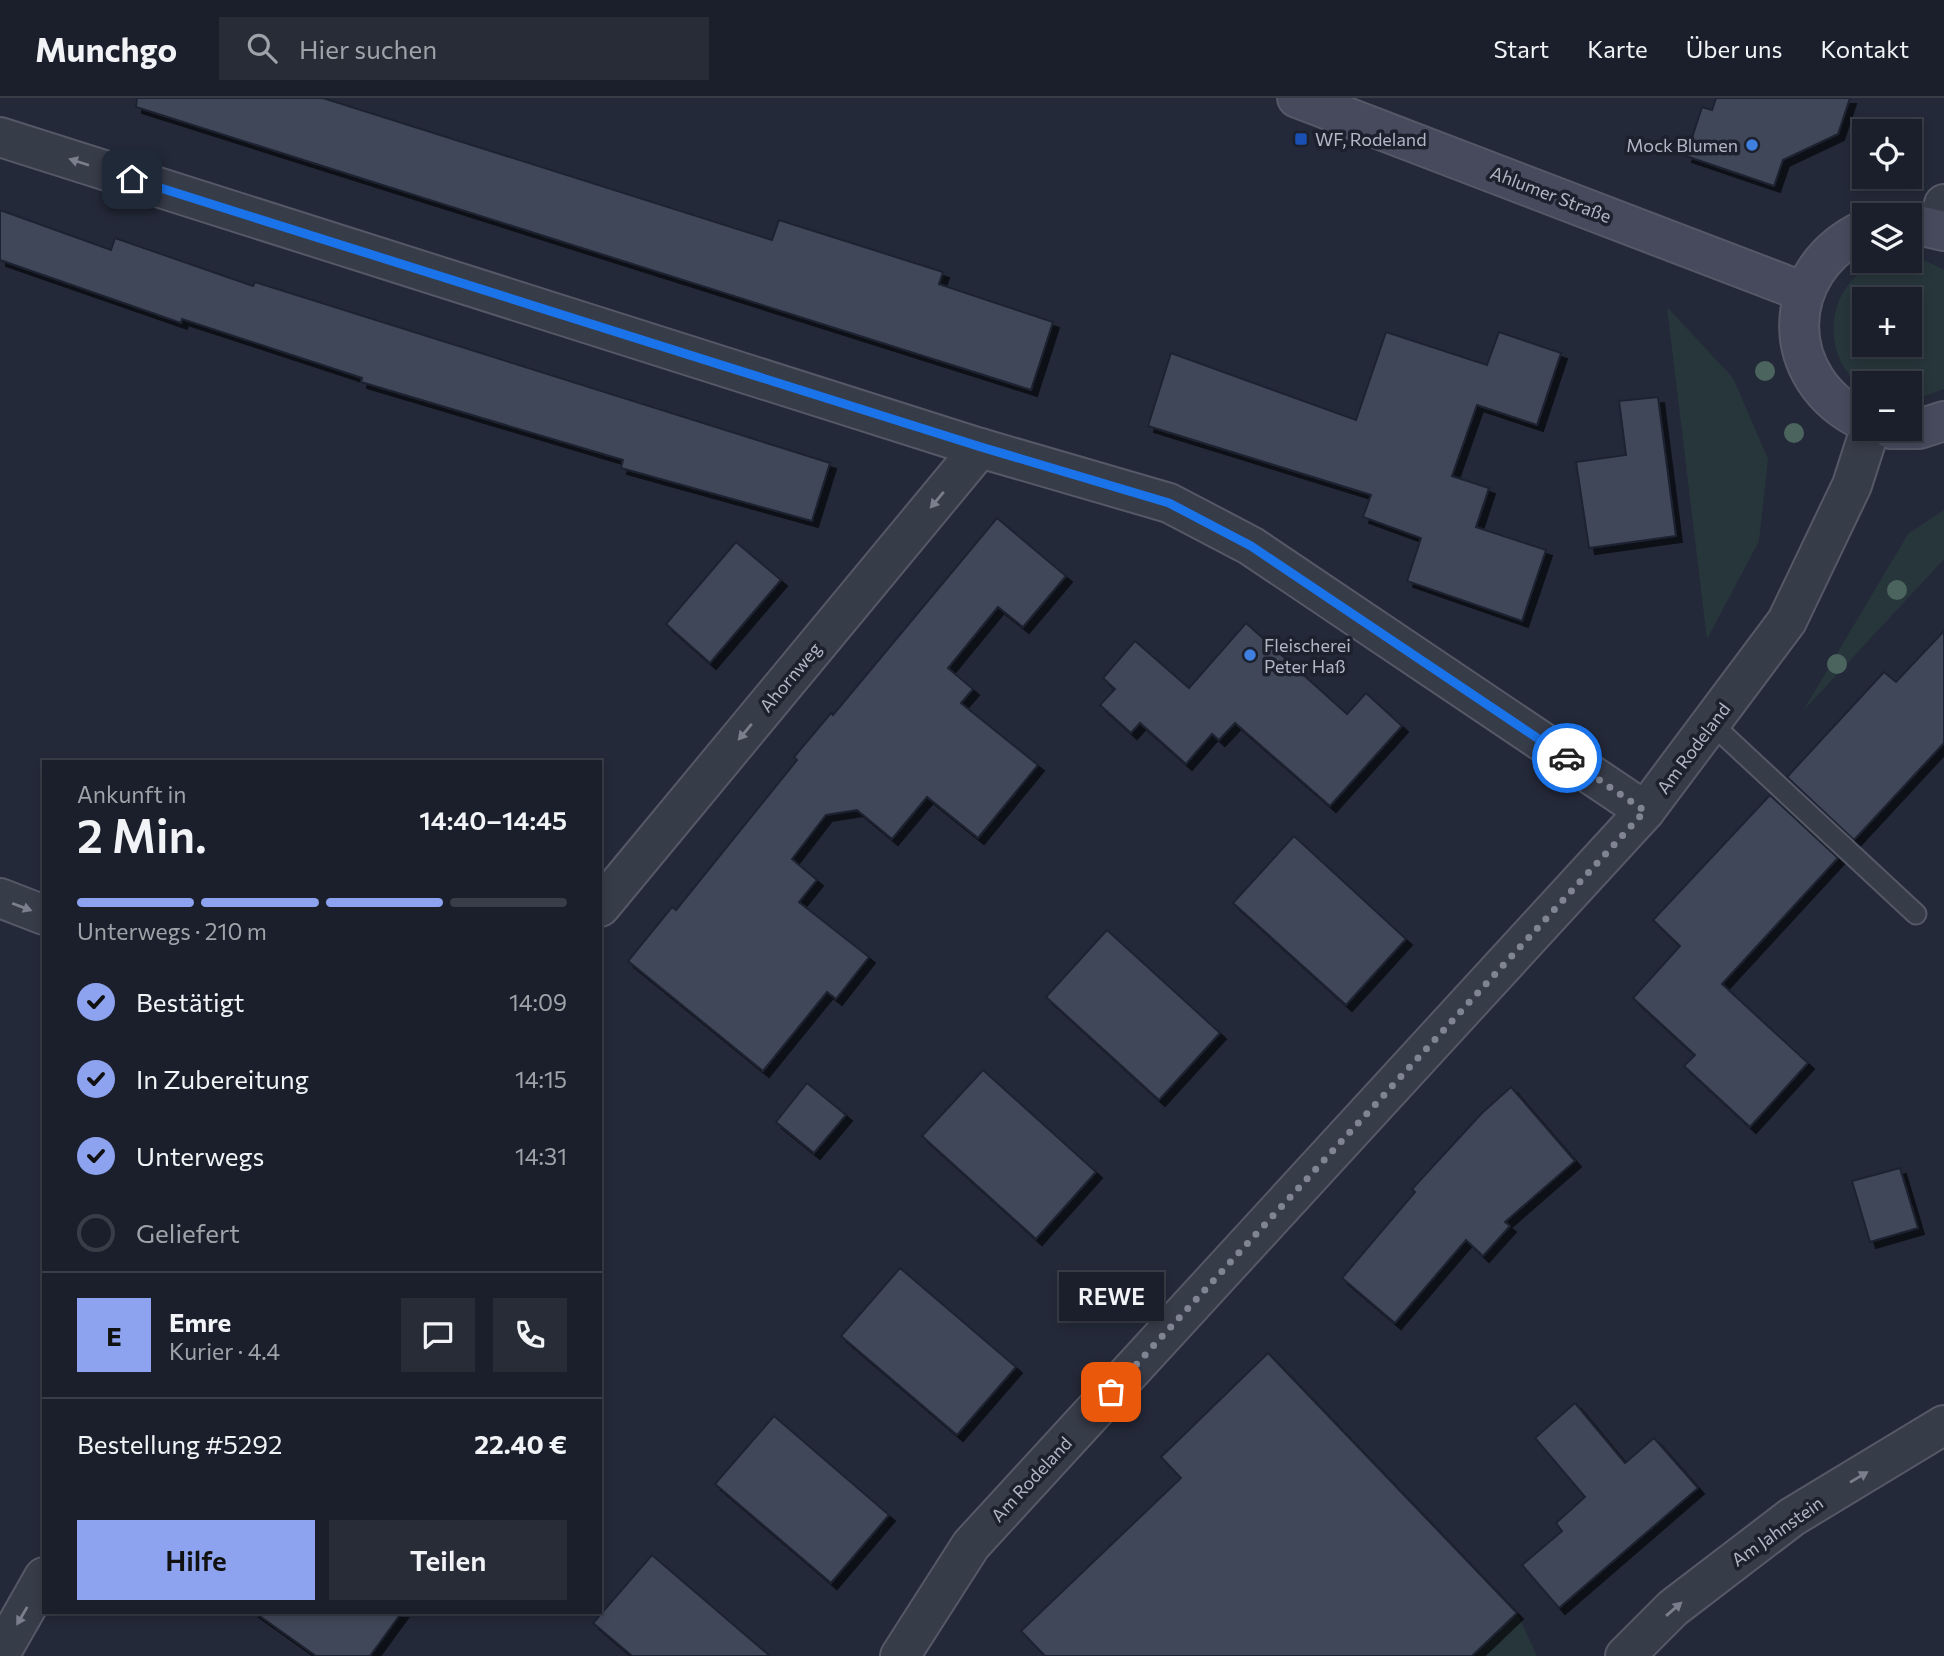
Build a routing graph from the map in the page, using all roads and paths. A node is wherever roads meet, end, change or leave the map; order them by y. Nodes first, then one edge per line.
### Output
1 (1297, 98) edge
2 (0, 137) edge
3 (1852, 238) edge
4 (1804, 292) junction
5 (1852, 416) edge
6 (1944, 421) edge
7 (1922, 428) edge
8 (1866, 441) edge
9 (981, 447) junction
10 (1712, 724) junction
11 (1645, 811) junction
12 (0, 898) edge
13 (602, 905) edge
14 (42, 914) edge
15 (1916, 914) dead end
16 (1944, 1425) edge
17 (42, 1580) edge
18 (0, 1654) edge
19 (900, 1656) edge
20 (1625, 1656) edge

1 - 4 main road, Ahlumer Straße
9 -> 2 street
3 - 4 main road
4 - 5 main road
6 - 7 main road
8 - 10 street, Am Rodeland
9 - 11 street
9 -> 13 street, Ahornweg
10 - 11 street, Am Rodeland
10 - 15 lane
11 - 19 street, Am Rodeland
12 -> 14 street
20 -> 16 street, Am Jahnstein
17 -> 18 street

